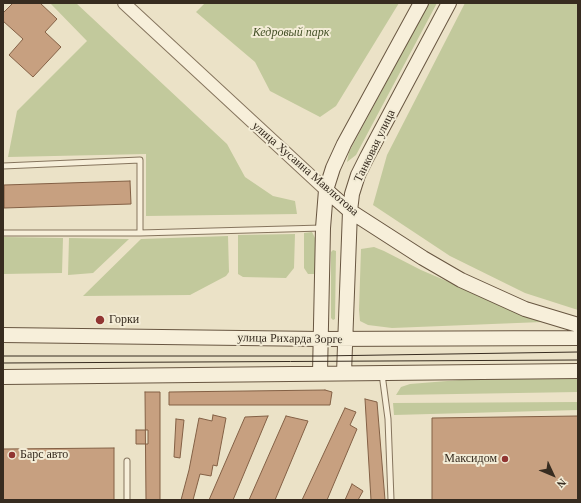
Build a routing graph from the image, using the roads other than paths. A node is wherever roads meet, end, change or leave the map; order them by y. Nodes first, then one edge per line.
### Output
1 (124, 3) edge
2 (421, 3) edge
3 (449, 3) edge
4 (3, 166) edge
5 (326, 190) junction
6 (350, 211) junction
7 (323, 228) junction
8 (3, 233) edge
9 (140, 233) junction
10 (578, 325) edge
11 (3, 335) edge
12 (578, 338) edge
13 (345, 339) junction
14 (321, 340) junction
15 (578, 371) edge
16 (320, 373) junction
17 (344, 373) junction
18 (382, 373) junction
19 (3, 377) edge
20 (126, 461) dead end
21 (127, 500) edge
22 (391, 500) edge

1 - 5 street, улица Хусаина Мавлютова
2 - 5 main road
3 - 6 main road, Танковая улица
4 - 9 lane
5 - 6 main road, улица Хусаина Мавлютова
5 - 7 main road
6 - 10 main road, улица Хусаина Мавлютова
6 - 13 main road, Танковая улица
7 - 9 lane
7 - 14 main road
8 - 9 lane
11 - 14 main road, улица Рихарда Зорге
12 - 13 main road, улица Рихарда Зорге
13 - 14 main road, улица Рихарда Зорге
13 - 17 main road, Танковая улица
14 - 16 main road
15 - 18 main road
16 - 17 main road
16 - 19 main road
17 - 18 main road
18 - 22 lane
20 - 21 lane

